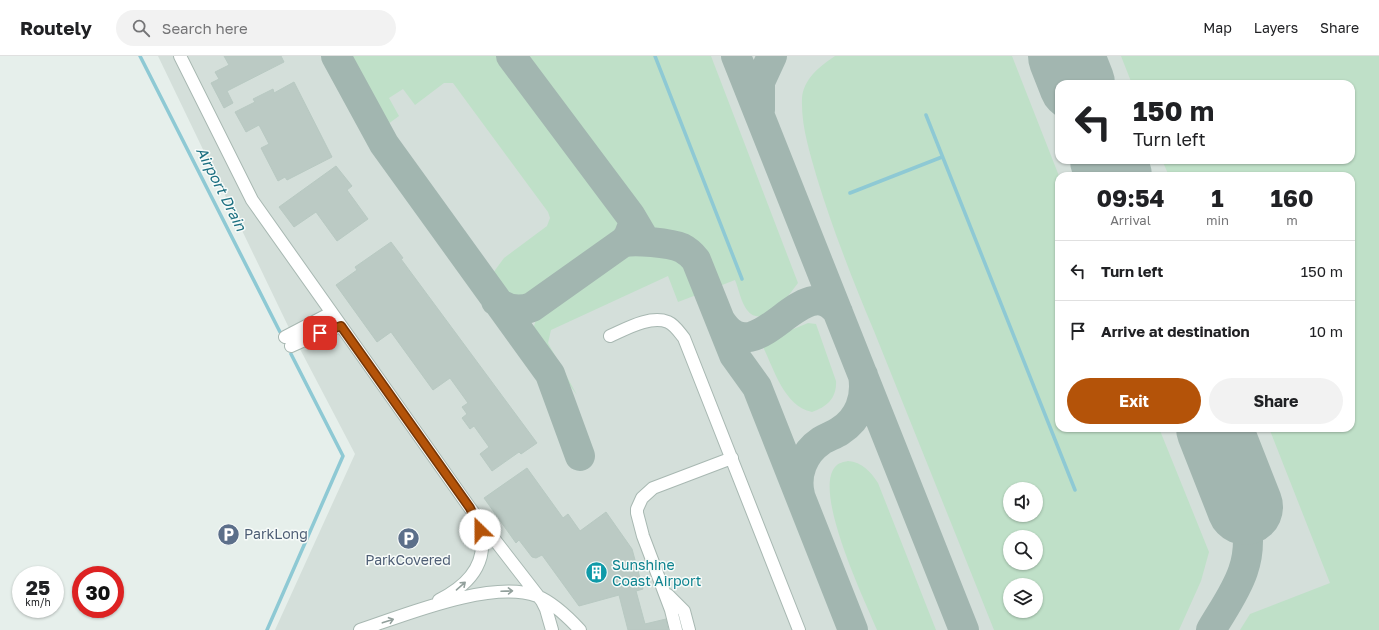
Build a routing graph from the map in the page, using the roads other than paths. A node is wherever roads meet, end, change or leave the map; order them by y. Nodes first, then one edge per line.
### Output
1 (180, 56) edge
2 (331, 313) junction
3 (341, 326) junction
4 (610, 336) dead end
5 (732, 458) junction
6 (470, 508) junction
7 (664, 591) junction
8 (537, 596) junction
9 (415, 612) junction
10 (360, 630) edge
11 (552, 630) edge
12 (580, 630) edge
13 (676, 630) edge
14 (689, 630) edge
15 (799, 630) edge

1 - 2 street
2 - 3 street
2 - 3 street
3 - 6 street
4 - 5 street
5 - 7 street
5 - 15 street
6 - 8 street
9 -> 6 street
7 - 13 street
7 - 14 street
9 -> 8 street
8 - 11 street
8 - 12 street
10 -> 9 street

